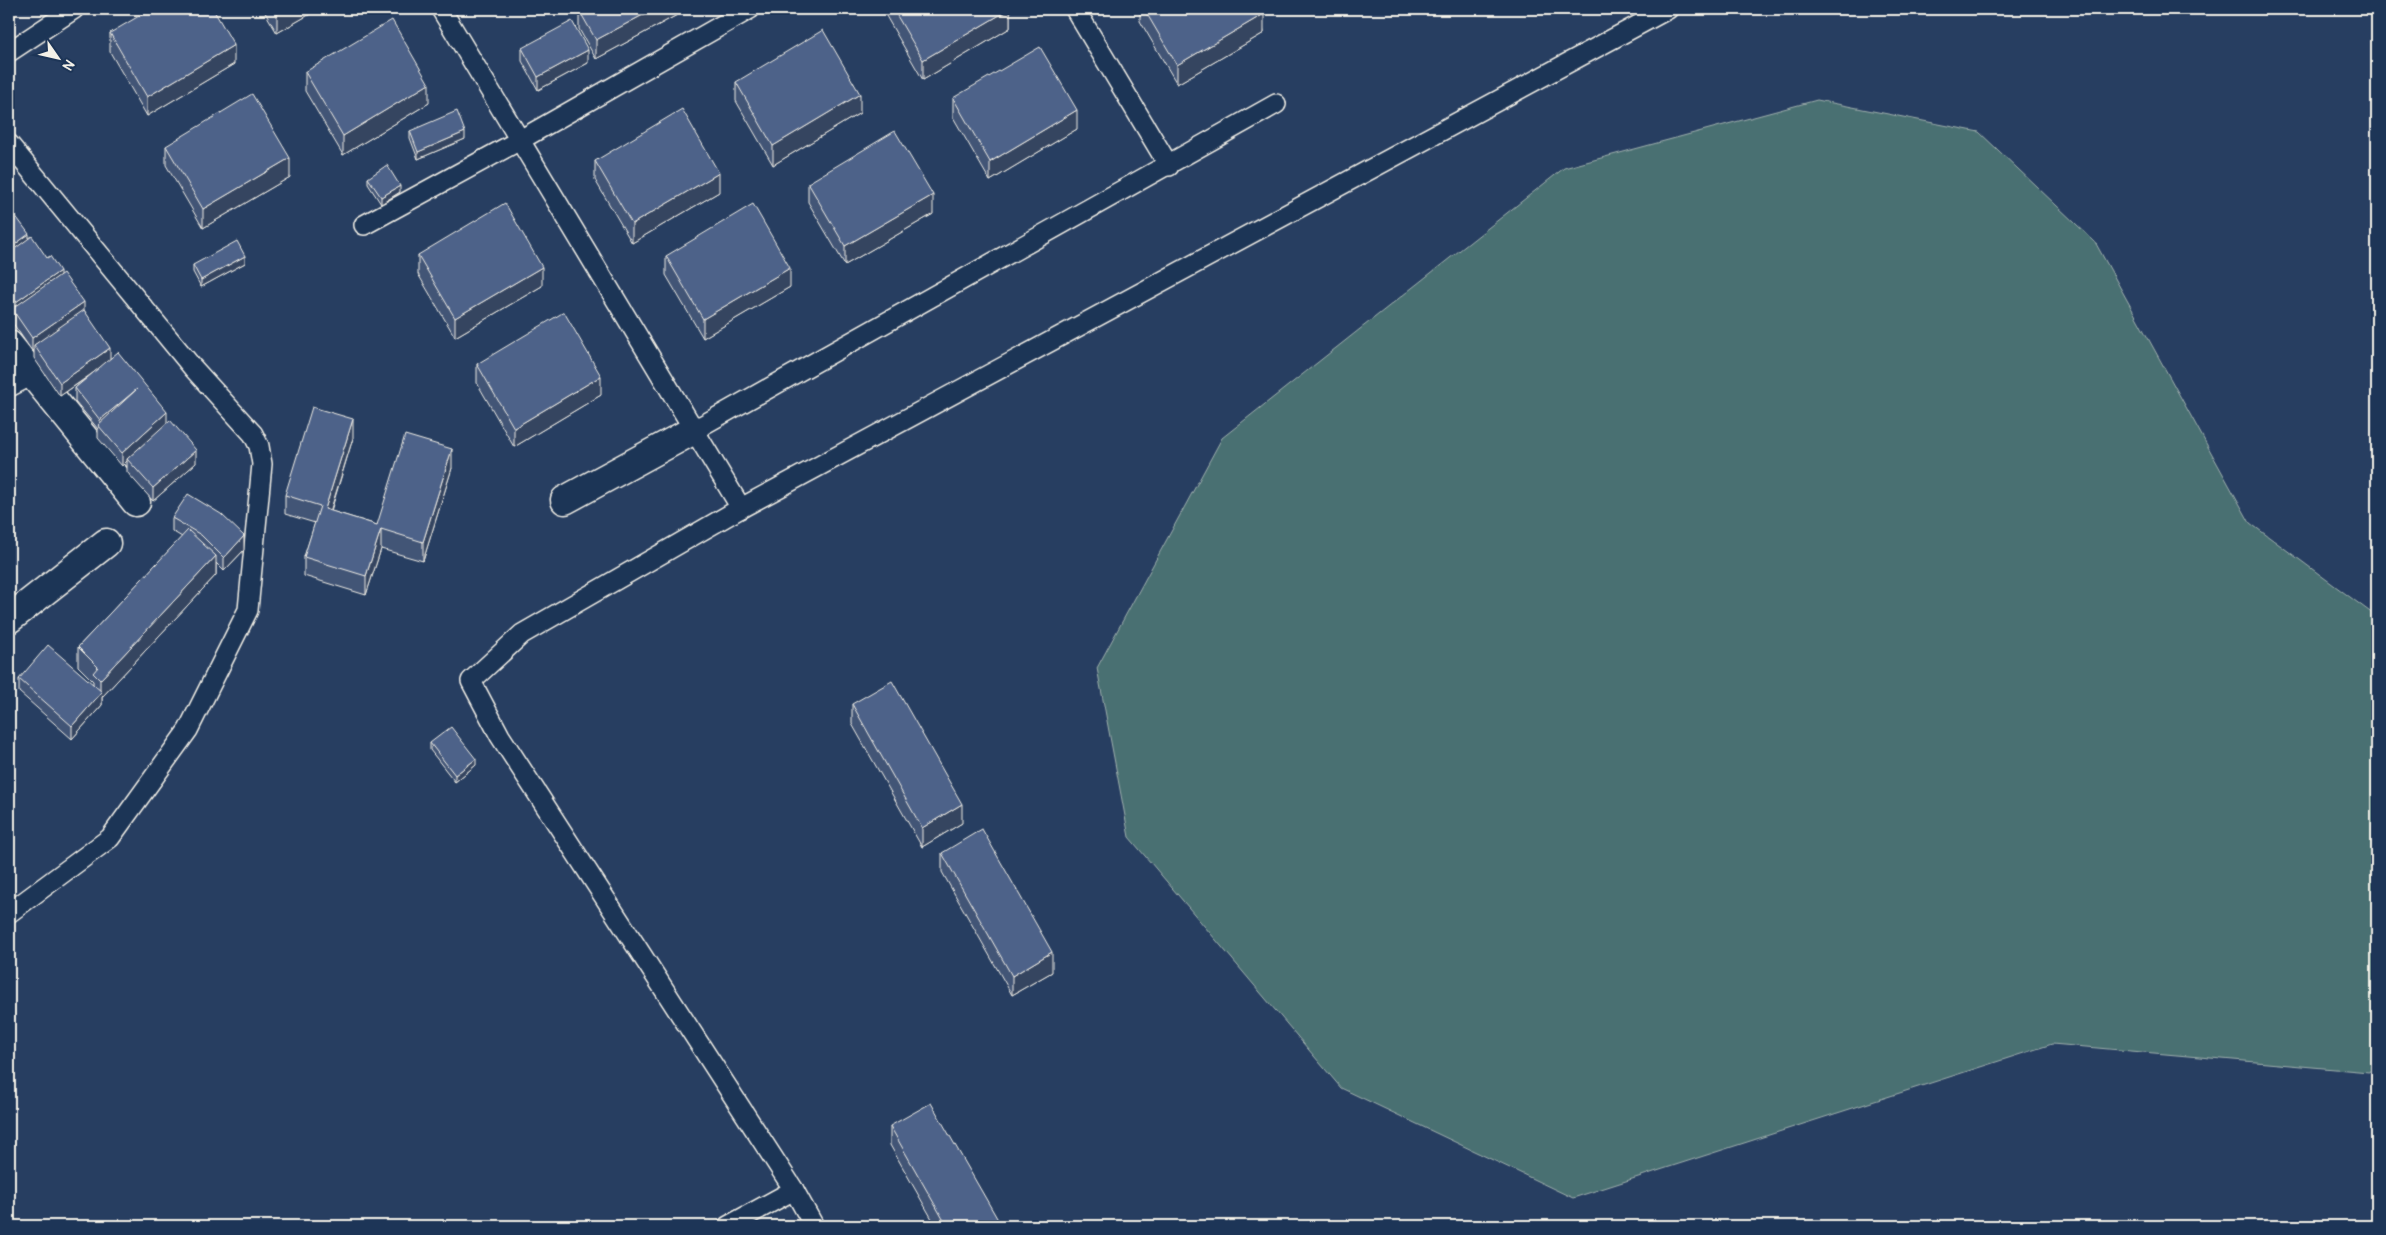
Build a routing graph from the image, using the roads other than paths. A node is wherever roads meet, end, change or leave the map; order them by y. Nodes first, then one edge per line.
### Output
1 (74, 9) edge
2 (441, 9) edge
3 (750, 9) edge
4 (1075, 9) edge
5 (1668, 9) edge
6 (9, 52) edge
7 (1276, 104) dead end
8 (520, 140) junction
9 (9, 144) edge
10 (1169, 166) junction
11 (364, 225) dead end
12 (9, 345) edge
13 (19, 376) edge
14 (694, 430) junction
15 (565, 500) dead end
16 (136, 502) dead end
17 (741, 508) junction
18 (106, 543) dead end
19 (14, 606) edge
20 (9, 913) edge
21 (794, 1190) junction
22 (728, 1226) edge
23 (814, 1226) edge

1 - 6 lane
2 - 8 lane
3 - 8 lane
4 - 10 lane
5 - 17 lane
7 - 10 lane
8 - 11 lane
8 - 14 lane
9 - 20 lane
10 - 14 lane
12 - 13 street
13 - 16 street
14 - 15 street
14 - 17 lane
17 - 21 lane
18 - 19 street
21 - 22 lane
21 - 23 lane

